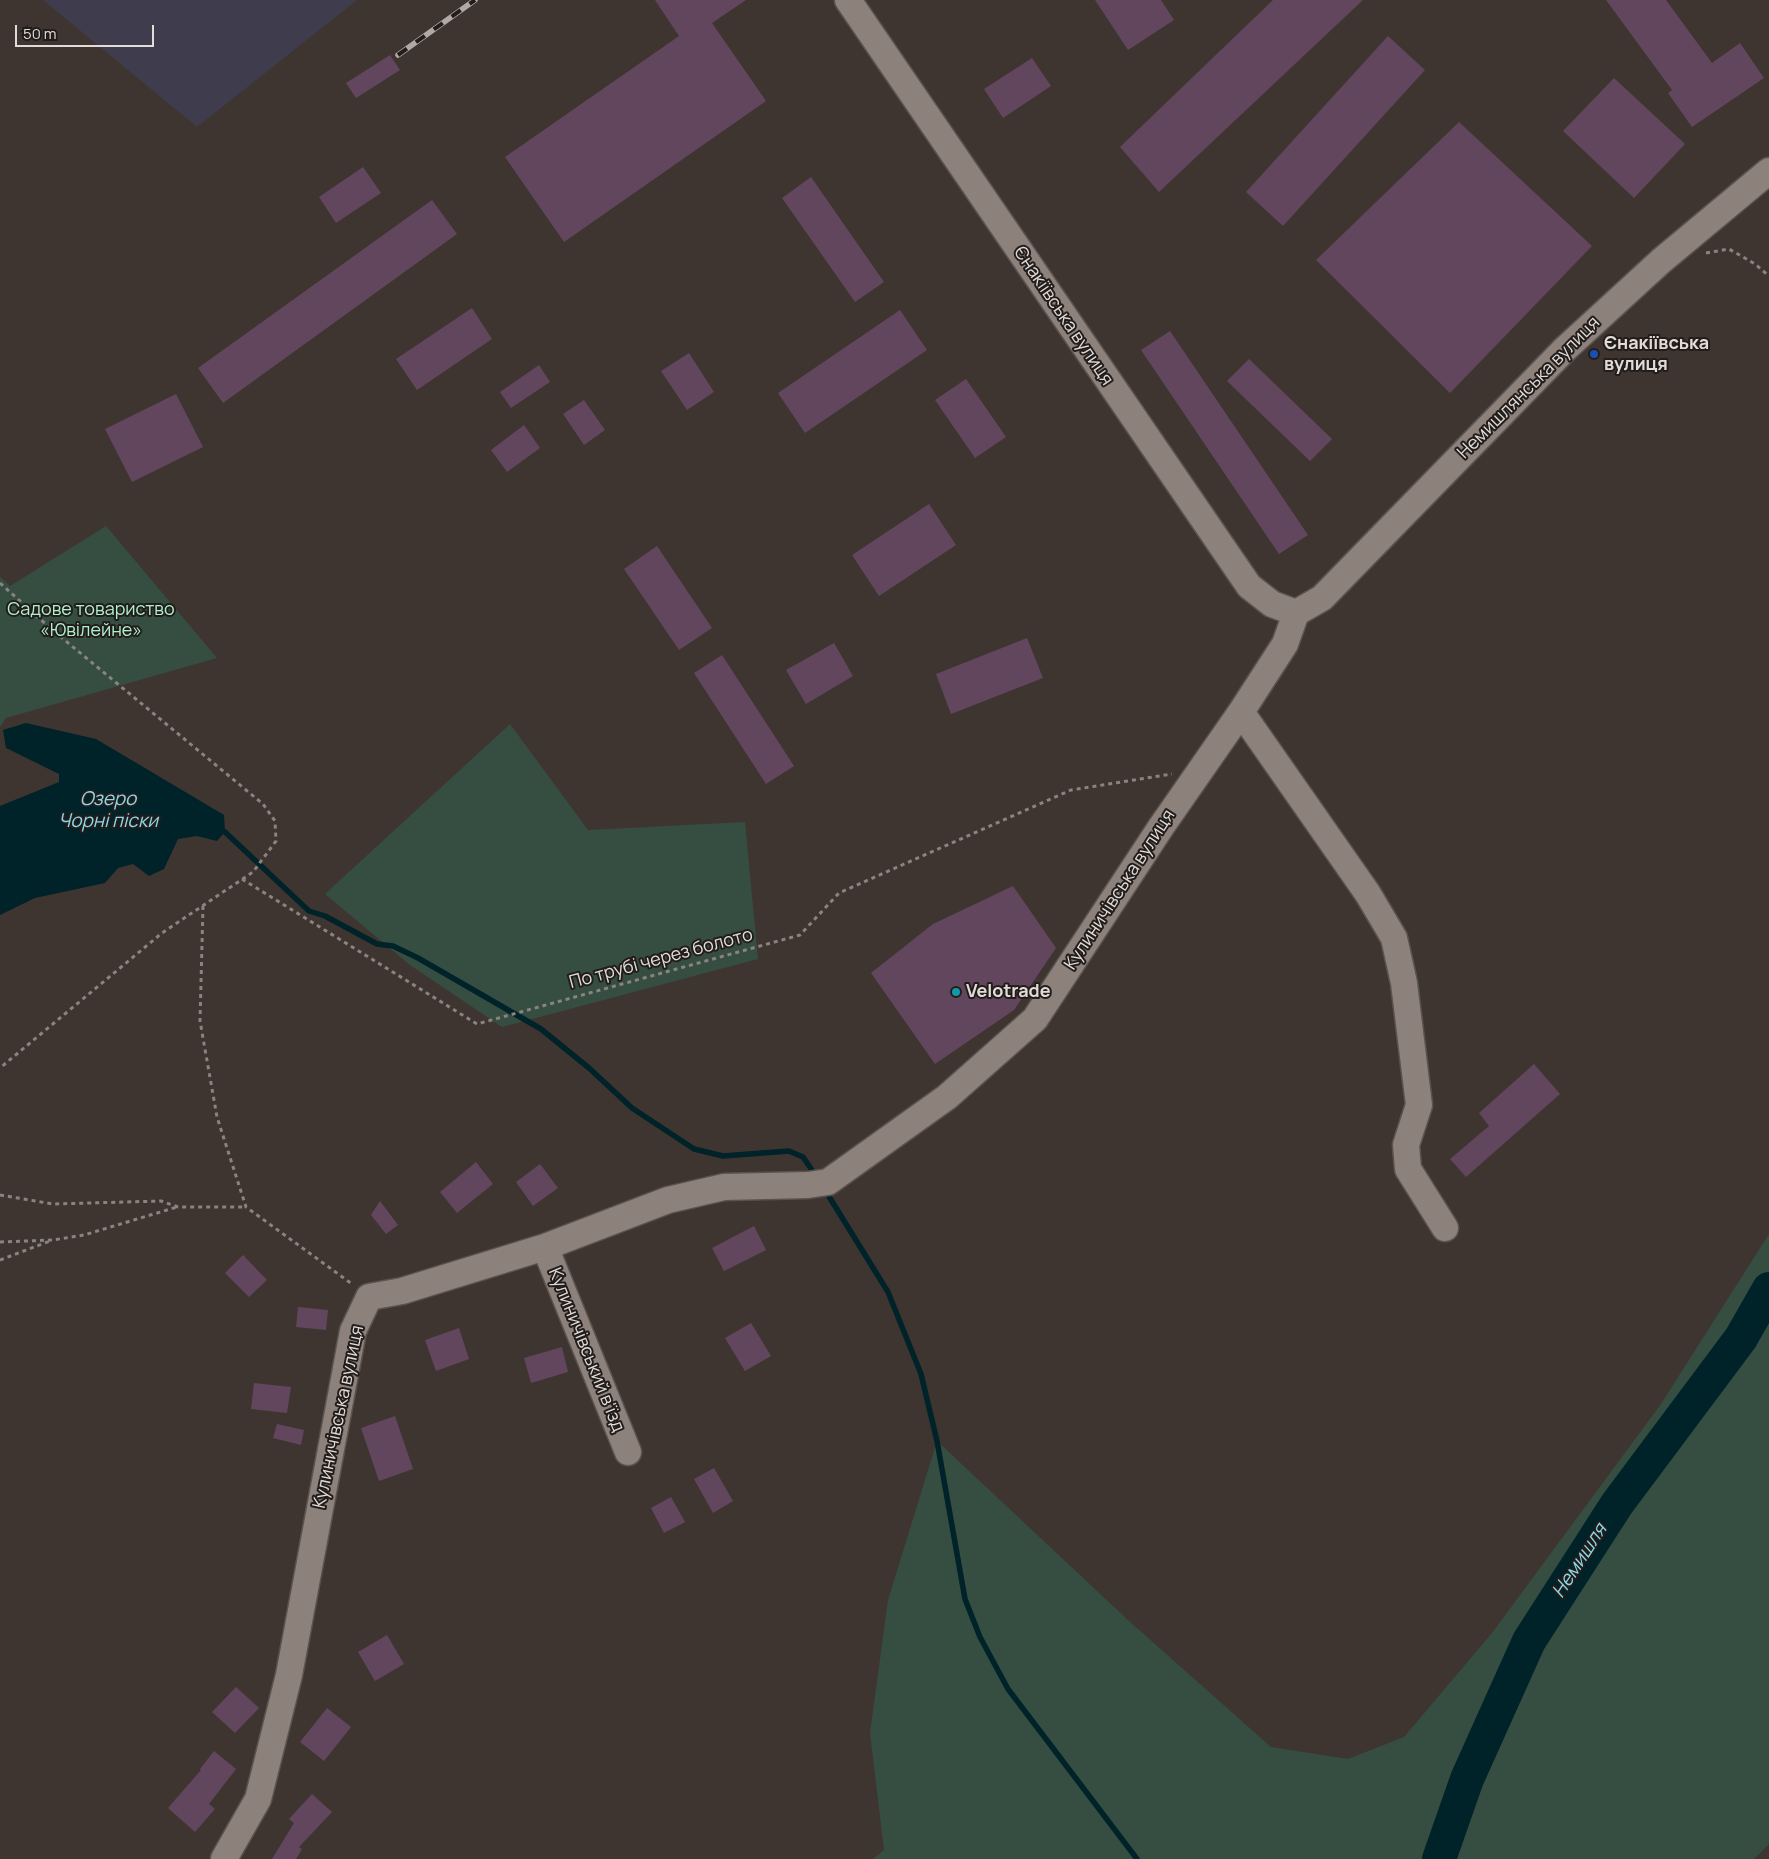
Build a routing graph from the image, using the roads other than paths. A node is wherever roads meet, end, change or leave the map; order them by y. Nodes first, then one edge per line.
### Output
1 (848, 0) edge
2 (1769, 173) edge
3 (1296, 613) junction
4 (1241, 712) junction
5 (1445, 1228) dead end
6 (545, 1247) junction
7 (628, 1452) dead end
8 (224, 1859) edge

1 - 3 street, Єнакіївська вулиця
2 - 3 street, Немишлянська вулиця
3 - 4 street, Кулиничівська вулиця
4 - 5 street
4 - 6 street, Кулиничівська вулиця
6 - 7 street, Кулиничівський в'їзд
6 - 8 street, Кулиничівська вулиця

